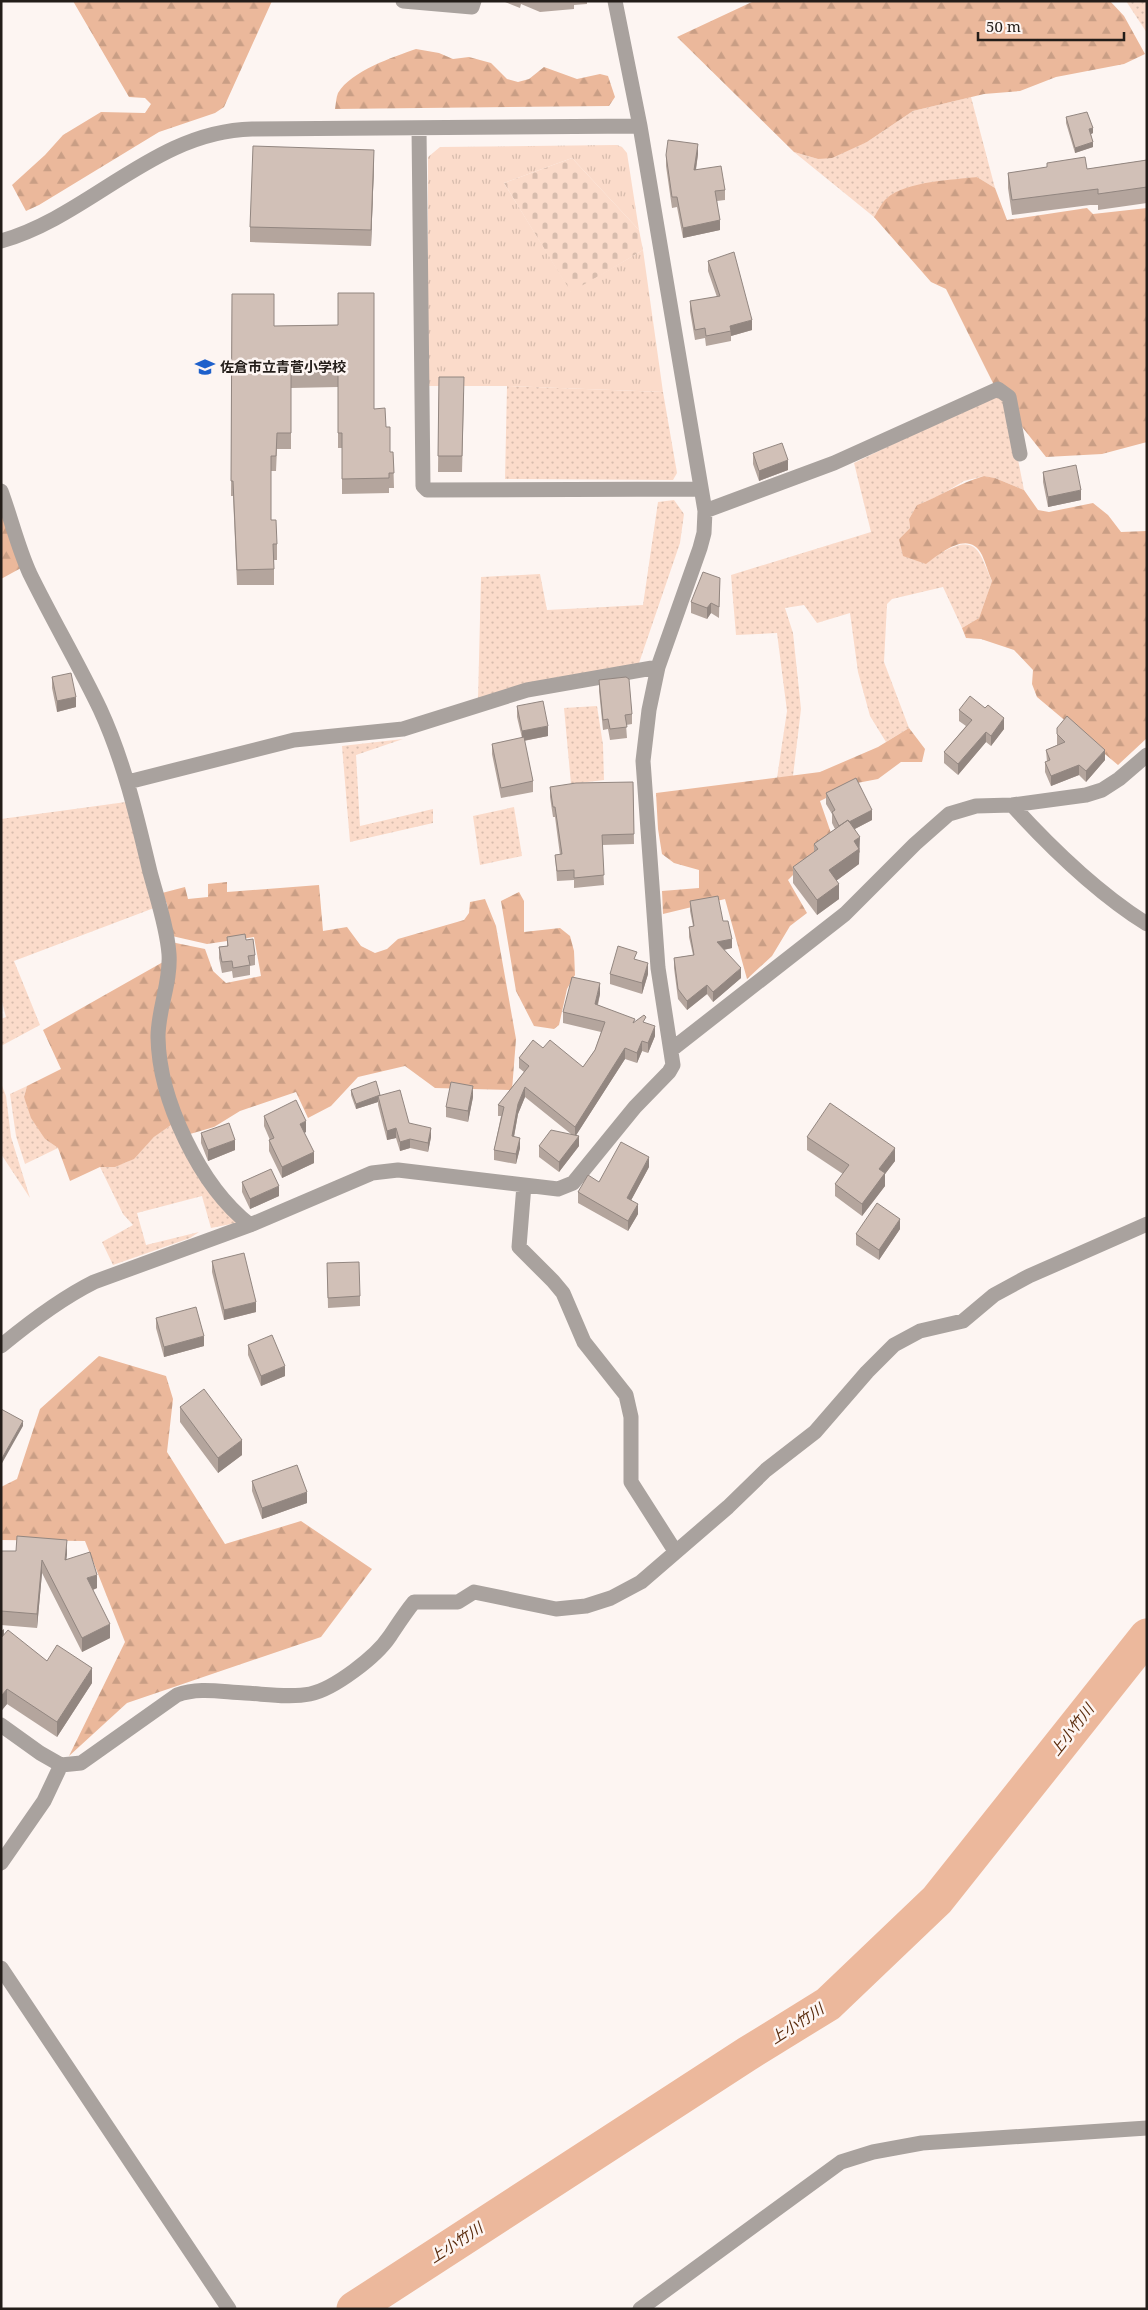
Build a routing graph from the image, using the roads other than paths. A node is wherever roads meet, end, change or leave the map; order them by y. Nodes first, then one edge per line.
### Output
1 (403, 1) edge
2 (474, 1) edge
3 (615, 1) edge
4 (640, 126) junction
5 (419, 128) junction
6 (1, 240) edge
7 (1020, 454) dead end
8 (701, 489) junction
9 (1, 491) edge
10 (705, 511) junction
11 (658, 667) junction
12 (1147, 755) edge
13 (128, 782) junction
14 (1012, 805) junction
15 (1147, 924) edge
16 (671, 1050) junction
17 (524, 1185) junction
18 (1147, 1224) edge
19 (250, 1225) junction
20 (1, 1346) edge
21 (675, 1551) junction
22 (1, 1724) edge
23 (61, 1765) junction
24 (1, 1863) edge
25 (1, 1968) edge
26 (1147, 2128) edge
27 (229, 2309) edge
28 (640, 2309) edge

1 - 2 street
3 - 4 street
4 - 5 street
4 - 8 street
5 - 6 street
5 - 8 street
7 - 10 street
8 - 10 street
9 - 13 street
10 - 11 street
11 - 13 street
11 - 16 street
12 - 14 street
13 - 19 street
14 - 15 street
14 - 16 street
16 - 17 street
17 - 19 street
17 - 21 street
18 - 21 street
19 - 20 street
21 - 23 street
22 - 23 street
23 - 24 street
25 - 27 street
26 - 28 street

